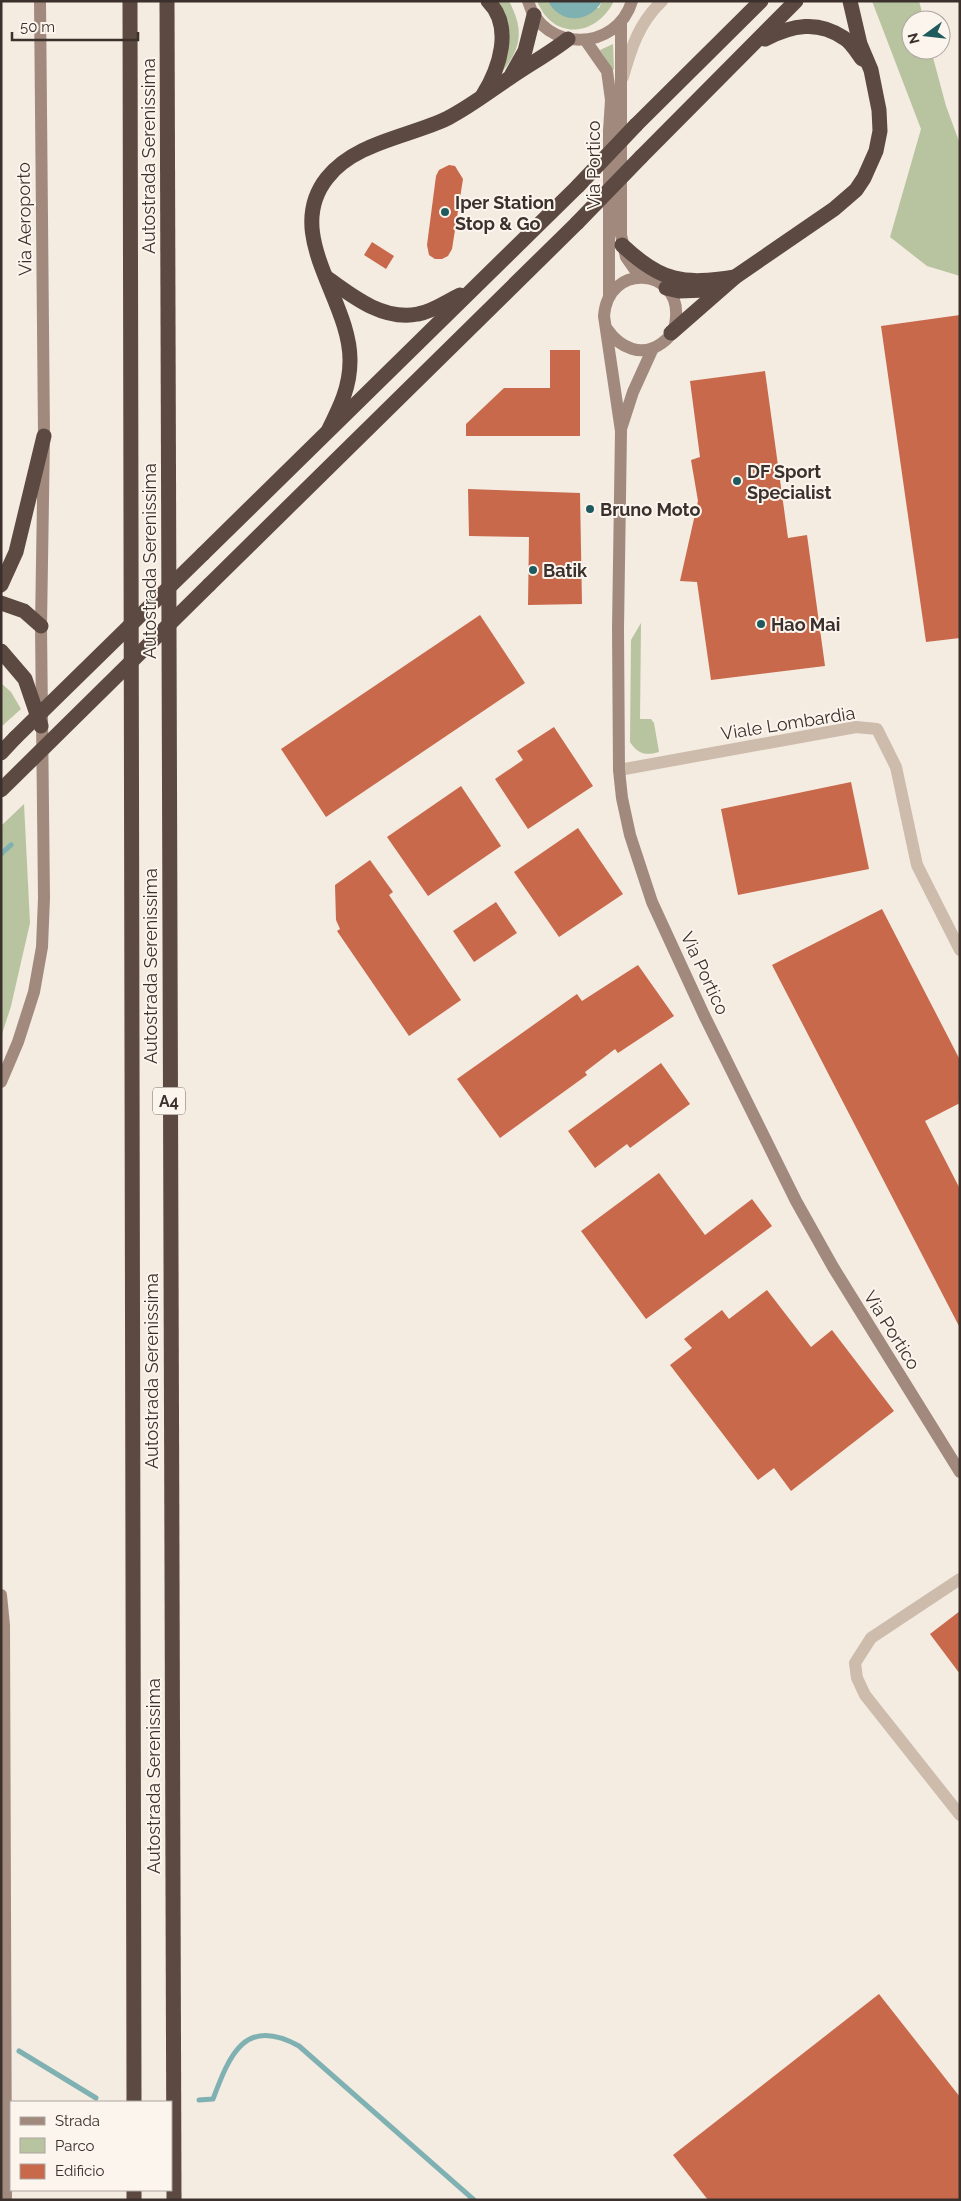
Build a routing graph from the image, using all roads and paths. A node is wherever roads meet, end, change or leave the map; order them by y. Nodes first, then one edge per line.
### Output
1 (40, 1) edge
2 (130, 1) edge
3 (167, 1) edge
4 (488, 1) edge
5 (632, 1) edge
6 (662, 1) edge
7 (761, 1) edge
8 (796, 1) edge
9 (850, 1) edge
10 (531, 8) edge
11 (621, 23) junction
12 (568, 40) junction
13 (586, 40) junction
14 (754, 45) junction
15 (870, 70) junction
16 (511, 77) junction
17 (622, 82) junction
18 (479, 101) junction
19 (622, 244) junction
20 (326, 277) junction
21 (735, 277) junction
22 (640, 278) junction
23 (666, 288) junction
24 (470, 291) junction
25 (609, 296) junction
26 (607, 329) junction
27 (671, 333) junction
28 (653, 348) junction
29 (329, 429) junction
30 (621, 431) junction
31 (44, 436) junction
32 (1, 585) edge
33 (1, 603) edge
34 (41, 626) junction
35 (1, 651) edge
36 (41, 726) junction
37 (1, 753) edge
38 (619, 770) junction
39 (1, 790) edge
40 (960, 950) edge
41 (1, 1082) edge
42 (959, 1471) edge
43 (960, 1579) edge
44 (1, 1595) edge
45 (960, 1815) edge
46 (134, 2101) edge
47 (6, 2200) edge
48 (174, 2200) edge

1 - 31 main road, Via Aeroporto
2 - 46 highway, Autostrada Serenissima / A4
3 - 48 highway, Autostrada Serenissima / A4
4 - 18 highway
5 - 11 main road, Via Portico
6 - 17 street, Via Portico
7 - 24 highway, bridge
8 - 14 highway
9 - 15 highway
10 - 12 main road
10 - 16 highway
11 - 13 main road
11 - 17 main road, Via Portico
12 - 13 main road
12 - 16 highway
13 - 25 main road, Via Portico
14 - 15 highway
14 - 39 highway, bridge
15 - 21 highway
16 - 18 highway
17 - 19 main road, Via Portico
18 - 20 highway
19 - 21 highway
19 - 22 main road, Via Portico
20 - 24 highway
20 - 29 highway
21 - 23 highway
21 - 27 highway
22 - 23 main road
22 - 25 main road
23 - 27 main road
24 - 29 highway
25 - 26 main road, Via Portico
26 - 28 main road
26 - 30 main road, Via Portico
27 - 28 main road, Via Portico
28 - 30 main road, Via Portico
29 - 37 highway, bridge
30 - 38 main road, Via Portico
31 - 32 highway
31 - 34 main road, Via Aeroporto
33 - 34 highway
34 - 36 main road, Via Aeroporto
35 - 36 highway
36 - 41 main road, Via Aeroporto
38 - 40 street, Viale Lombardia
38 - 42 main road, Via Portico
43 - 45 street
44 - 47 main road

